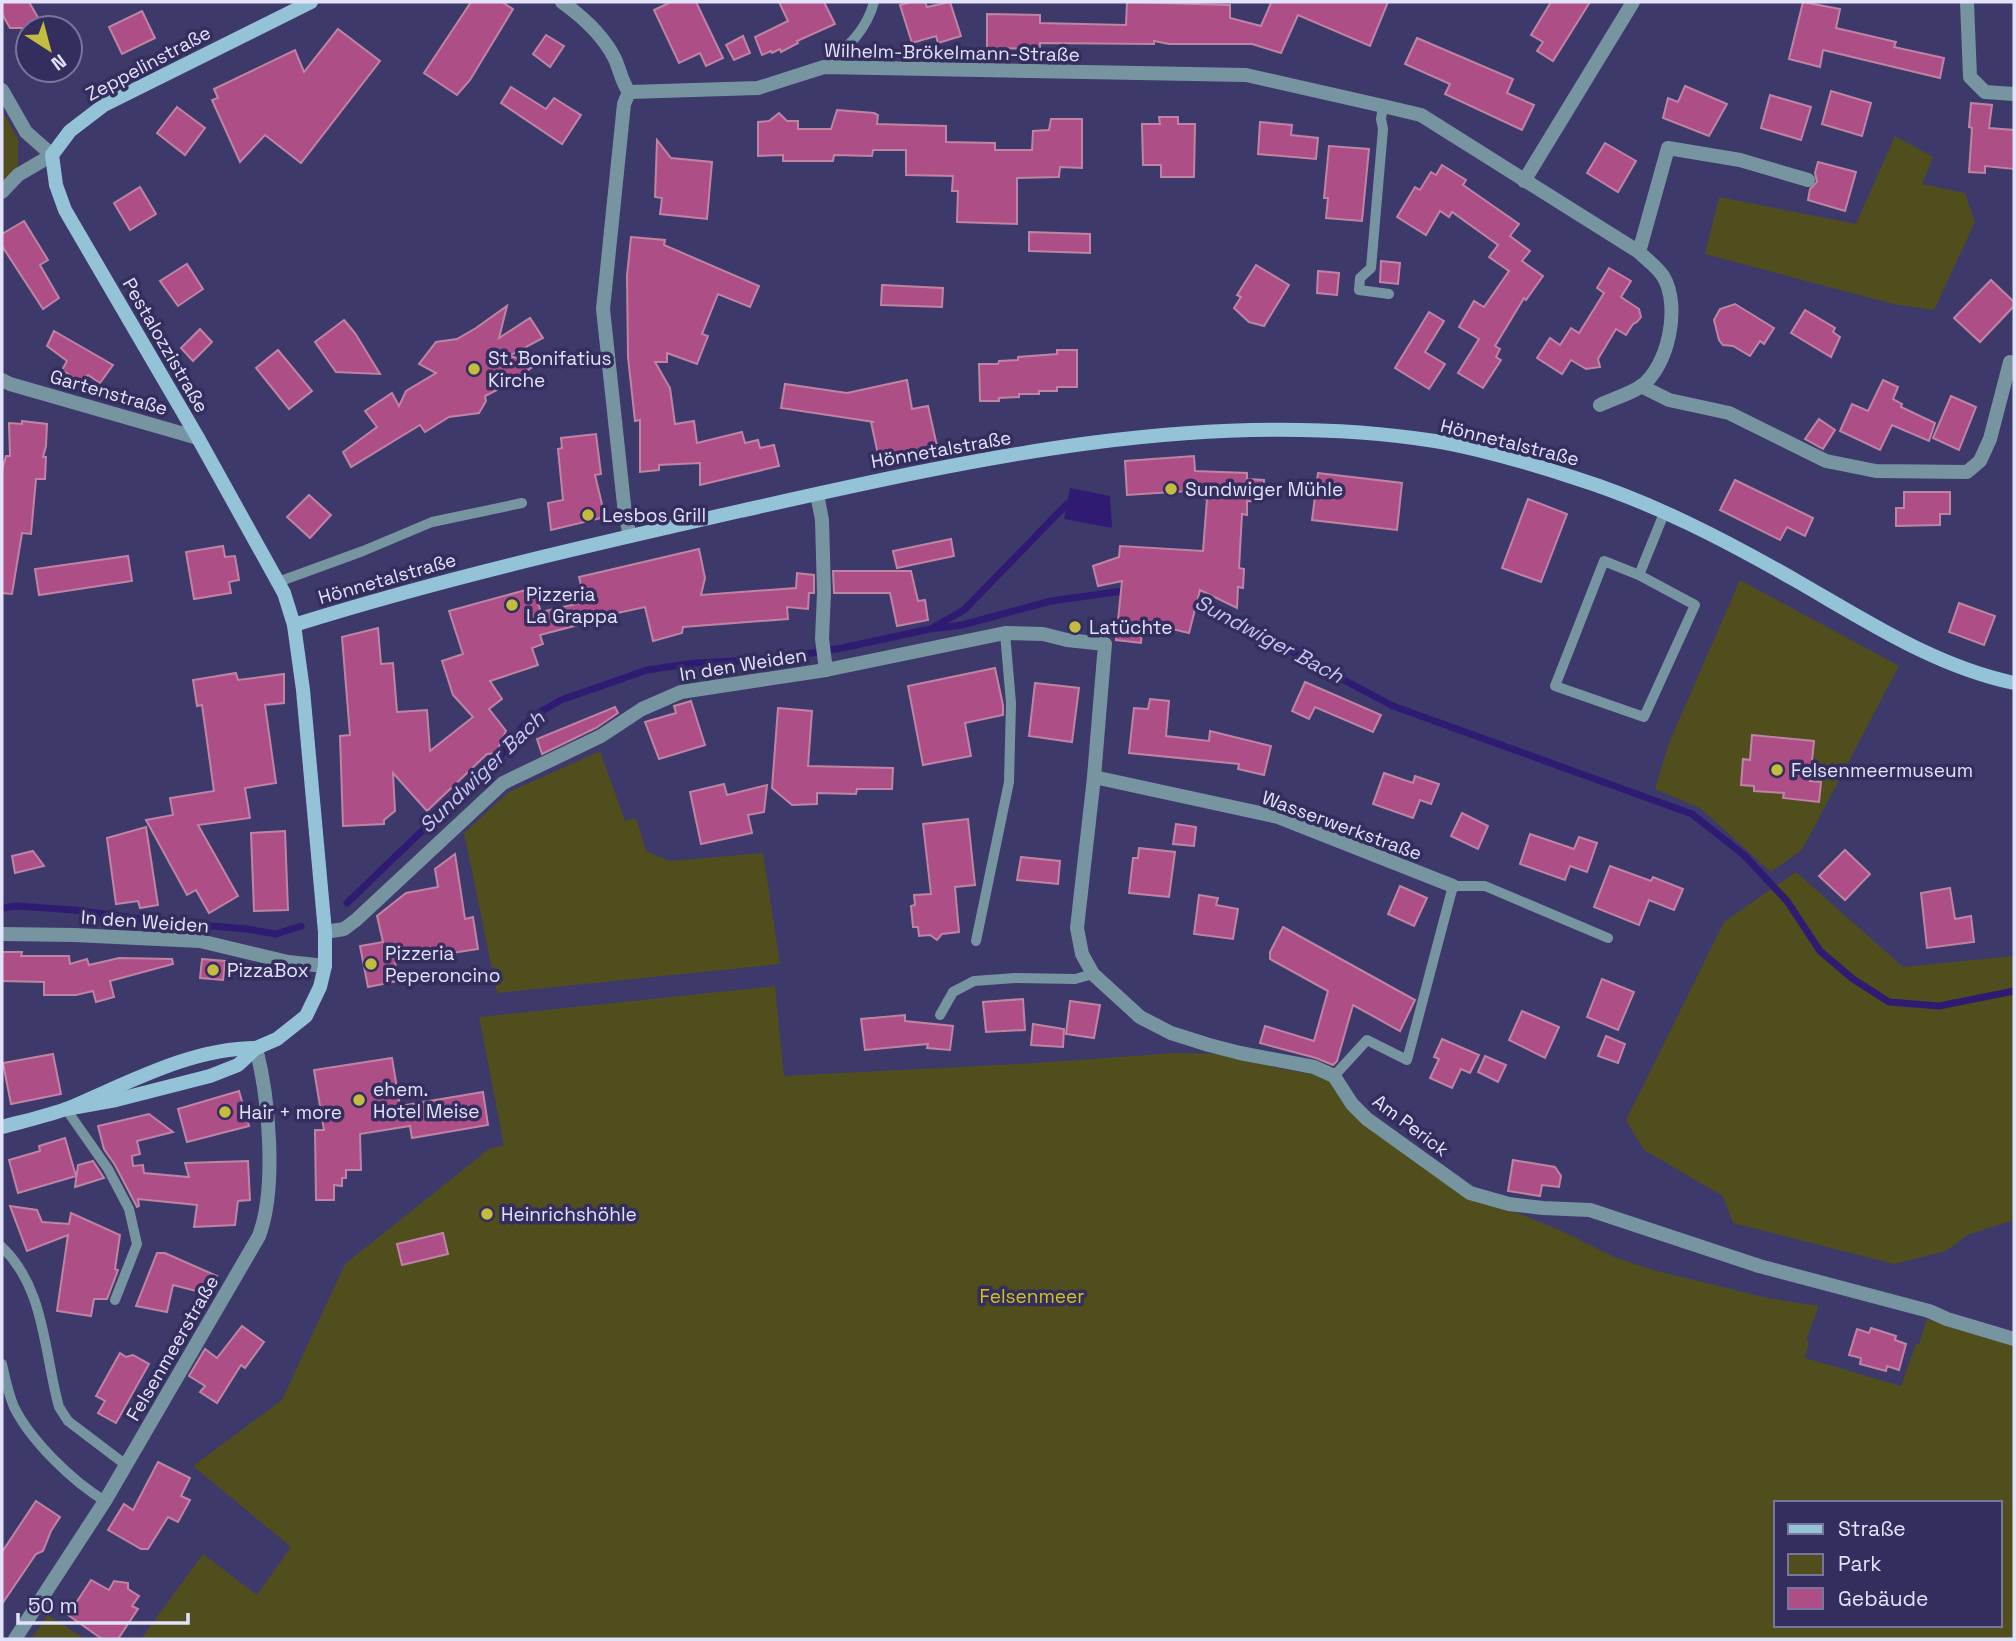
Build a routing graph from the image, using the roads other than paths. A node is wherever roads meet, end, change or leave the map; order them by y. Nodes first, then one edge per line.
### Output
1 (311, 2) edge
2 (562, 2) edge
3 (874, 2) edge
4 (1633, 2) edge
5 (1967, 2) edge
6 (824, 67) junction
7 (2, 90) edge
8 (629, 92) junction
9 (2014, 94) edge
10 (1383, 106) junction
11 (52, 155) junction
12 (1808, 180) dead end
13 (1524, 181) junction
14 (2, 192) edge
15 (1639, 252) junction
16 (1390, 294) dead end
17 (2010, 362) dead end
18 (5, 383) edge
19 (1641, 386) junction
20 (1600, 405) dead end
21 (198, 438) junction
22 (817, 494) junction
23 (522, 503) dead end
24 (1665, 511) junction
25 (630, 536) junction
26 (1639, 575) junction
27 (278, 582) junction
28 (294, 625) junction
29 (1005, 633) junction
30 (826, 667) junction
31 (2014, 682) edge
32 (1094, 777) junction
33 (1453, 886) junction
34 (325, 932) junction
35 (2, 934) edge
36 (1608, 938) dead end
37 (976, 941) dead end
38 (325, 966) junction
39 (1094, 974) junction
40 (940, 1016) dead end
41 (256, 1048) junction
42 (1334, 1076) junction
43 (66, 1109) junction
44 (2, 1127) edge
45 (2, 1247) edge
46 (115, 1300) dead end
47 (2014, 1339) edge
48 (2, 1364) edge
49 (126, 1465) junction
50 (105, 1501) junction
51 (15, 1639) edge

1 - 11 main road, Zeppelinstraße
2 - 8 street
3 - 6 lane
4 - 13 street
5 - 9 street
6 - 8 street, Wilhelm-Brökelmann-Straße
6 - 10 street, Wilhelm-Brökelmann-Straße
7 - 11 street
8 - 25 street
10 - 13 street, Wilhelm-Brökelmann-Straße
10 - 16 lane
11 - 14 street
11 - 21 main road, Pestalozzistraße
12 - 15 street
13 - 15 street, Wilhelm-Brökelmann-Straße
15 - 19 street, Wilhelm-Brökelmann-Straße
17 - 19 street
18 - 21 street, Gartenstraße
19 - 20 street, Wilhelm-Brökelmann-Straße
21 - 27 main road, Pestalozzistraße
22 - 24 main road, Hönnetalstraße
22 - 25 main road, Hönnetalstraße
22 - 30 street, In den Weiden
23 - 27 lane
24 - 26 lane
24 - 31 main road, Hönnetalstraße
25 - 28 main road, Hönnetalstraße
26 - 26 lane
27 - 28 main road, Pestalozzistraße
28 - 34 main road
29 - 30 street, In den Weiden
29 - 32 street, In den Weiden
29 - 37 lane
30 - 34 street, In den Weiden
32 - 33 street, Wasserwerkstraße
32 - 39 street
33 - 36 lane
33 - 42 lane
34 - 38 main road
35 - 38 street, In den Weiden
38 - 41 main road
39 - 40 lane
39 - 42 street
41 - 43 main road
41 - 43 main road
41 - 49 street, Felsenmeerstraße
42 - 47 street, Am Perick
43 - 44 main road
43 - 46 lane
45 - 49 lane
48 - 50 lane
49 - 50 street, Felsenmeerstraße
50 - 51 street, Felsenmeerstraße

